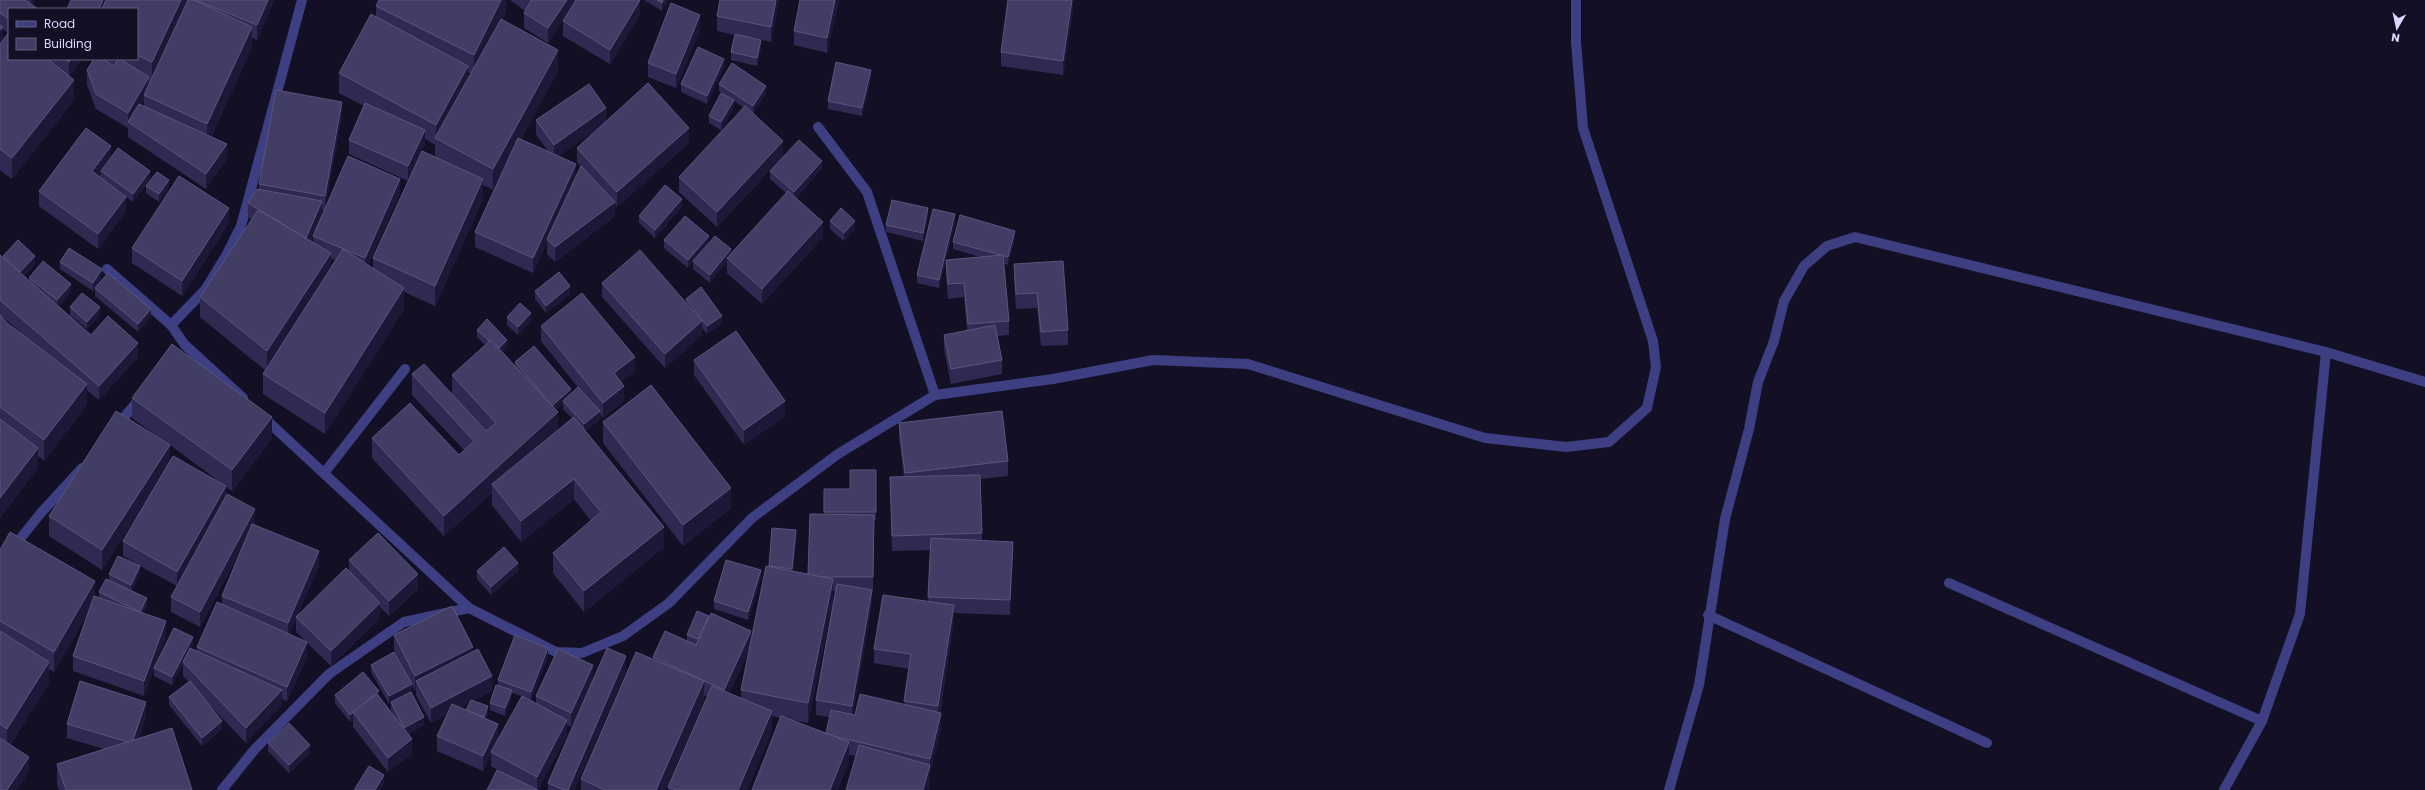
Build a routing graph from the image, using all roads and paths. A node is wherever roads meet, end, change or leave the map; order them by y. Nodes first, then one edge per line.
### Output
1 (302, 0) edge
2 (1576, 0) edge
3 (818, 127) dead end
4 (108, 269) dead end
5 (171, 325) junction
6 (2326, 352) junction
7 (405, 369) dead end
8 (2425, 382) edge
9 (147, 389) edge
10 (935, 395) junction
11 (110, 435) edge
12 (91, 458) edge
13 (325, 472) junction
14 (0, 564) edge
15 (1949, 583) dead end
16 (469, 608) junction
17 (1708, 614) junction
18 (2262, 721) junction
19 (1987, 743) dead end
20 (222, 790) edge
21 (1669, 790) edge
22 (2224, 790) edge

1 - 5 street
2 - 10 street
3 - 10 street
4 - 5 street
5 - 13 street
6 - 8 street
6 - 17 street
6 - 18 street
7 - 13 street
9 - 11 street
10 - 16 street
12 - 14 street
13 - 16 street
15 - 18 street
16 - 20 street
17 - 19 street
17 - 21 street
18 - 22 street

